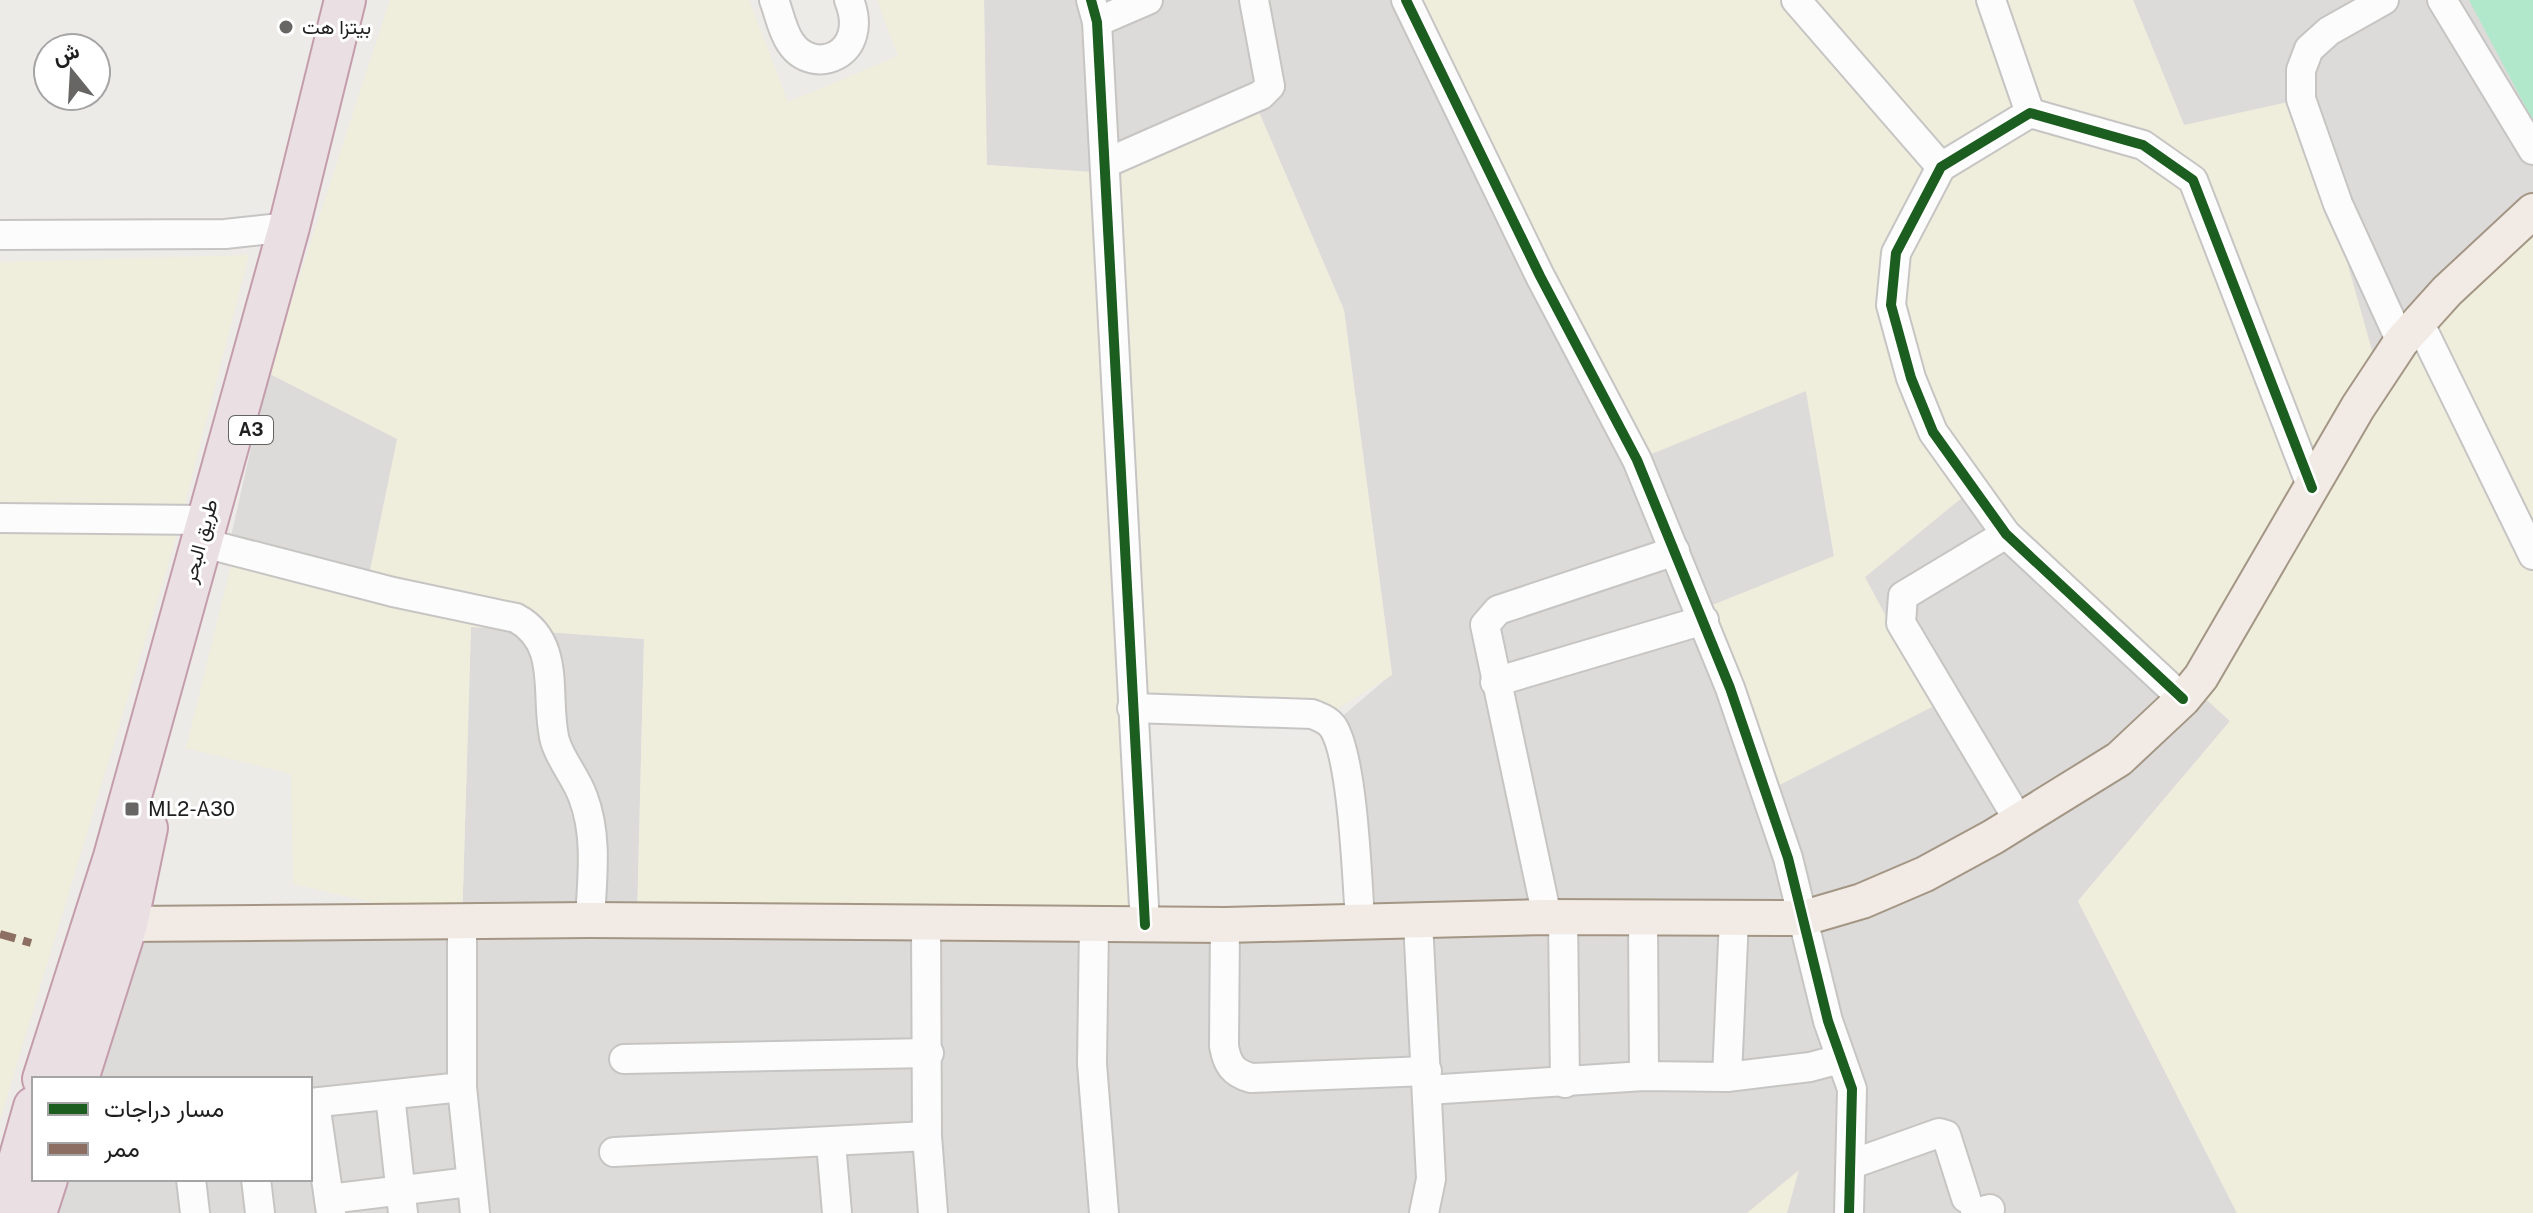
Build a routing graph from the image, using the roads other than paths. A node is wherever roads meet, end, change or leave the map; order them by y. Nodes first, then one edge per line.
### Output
1 (345, 0) edge
2 (369, 0) edge
3 (774, 0) edge
4 (849, 0) edge
5 (1148, 0) edge
6 (1254, 0) edge
7 (1406, 0) edge
8 (1796, 0) edge
9 (1991, 0) edge
10 (2384, 0) edge
11 (2442, 0) edge
12 (1094, 11) edge
13 (2030, 113) junction
14 (2533, 150) edge
15 (1106, 163) junction
16 (1941, 167) junction
17 (2533, 211) edge
18 (289, 227) junction
19 (0, 235) edge
20 (2410, 332) junction
21 (2312, 488) junction
22 (0, 518) edge
23 (211, 533) junction
24 (2006, 534) junction
25 (1675, 551) junction
26 (2533, 555) edge
27 (1704, 620) junction
28 (1495, 682) junction
29 (2183, 699) junction
30 (1132, 708) junction
31 (2019, 821) junction
32 (1555, 917) junction
33 (1643, 918) junction
34 (1734, 918) junction
35 (1804, 918) junction
36 (110, 919) junction
37 (590, 920) junction
38 (1360, 920) junction
39 (1418, 921) junction
40 (462, 923) junction
41 (926, 924) junction
42 (1094, 925) junction
43 (1145, 925) junction
44 (1225, 925) junction
45 (929, 1053) junction
46 (624, 1059) dead end
47 (1840, 1059) junction
48 (1644, 1076) junction
49 (44, 1077) edge
50 (78, 1077) edge
51 (1727, 1077) junction
52 (1427, 1081) junction
53 (1565, 1083) junction
54 (462, 1087) junction
55 (390, 1095) junction
56 (313, 1103) edge
57 (32, 1114) edge
58 (927, 1136) junction
59 (831, 1143) junction
60 (614, 1152) dead end
61 (1852, 1164) junction
62 (46, 1181) edge
63 (191, 1181) edge
64 (256, 1181) edge
65 (470, 1182) junction
66 (402, 1202) edge
67 (330, 1206) edge
68 (1977, 1207) edge
69 (4, 1213) edge
70 (36, 1213) edge
71 (195, 1213) edge
72 (260, 1213) edge
73 (475, 1213) edge
74 (837, 1213) edge
75 (933, 1213) edge
76 (1104, 1213) edge
77 (1424, 1213) edge
78 (1849, 1213) edge

1 - 18 highway, طريق البحر / A3
2 - 23 highway, طريق البحر / A3
3 - 4 street
5 - 12 street
6 - 15 street
7 - 25 street
8 - 16 street
9 - 13 street
10 - 20 street
11 - 14 street
12 - 15 street
13 - 16 street
13 - 21 street
15 - 30 street
16 - 24 street
17 - 20 main road
18 - 19 street
18 - 23 highway, طريق البحر / A3
20 - 21 main road
20 - 26 street
21 - 29 main road
22 - 23 street
23 - 36 highway, طريق البحر / A3
23 - 37 street
24 - 29 street
24 - 31 street
25 - 27 street
25 - 28 street
27 - 28 street
27 - 35 street
28 - 32 street
29 - 31 main road
30 - 38 street
30 - 43 street
31 - 35 main road
32 - 33 main road
32 - 39 main road
32 - 53 street
33 - 34 main road
33 - 48 street
34 - 35 main road
34 - 51 street
35 - 47 street
36 - 40 main road
36 - 49 highway, طريق البحر / A3
36 - 50 highway, طريق البحر / A3
37 - 40 main road
37 - 41 main road
38 - 39 main road
38 - 44 main road
39 - 52 street
40 - 54 street
41 - 42 main road
41 - 45 street
42 - 43 main road
42 - 76 street
43 - 44 main road
44 - 52 street
45 - 46 street
45 - 58 street
47 - 51 street
47 - 61 street
48 - 51 street
48 - 53 street
52 - 53 street
52 - 77 street
54 - 55 street
54 - 65 street
55 - 56 street
55 - 66 street
56 - 67 street
57 - 69 highway
58 - 59 street
58 - 75 street
59 - 60 street
59 - 74 street
61 - 68 street
61 - 78 street
62 - 70 highway
63 - 71 street
64 - 72 street
65 - 66 street
65 - 73 street
66 - 67 street

